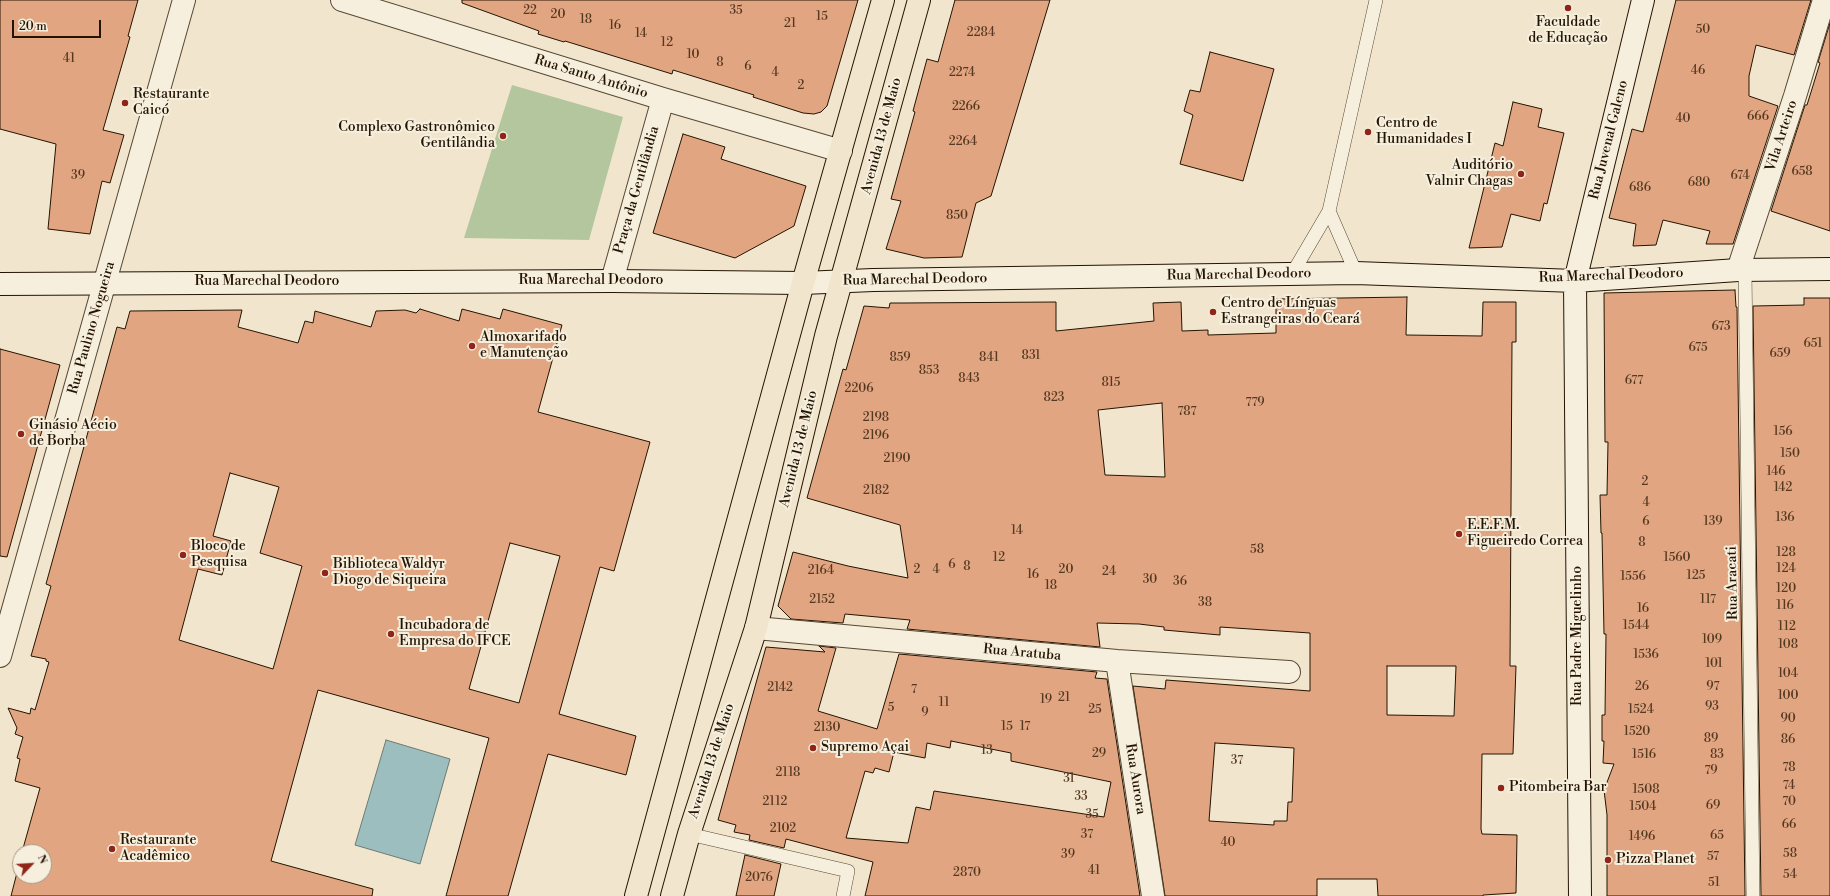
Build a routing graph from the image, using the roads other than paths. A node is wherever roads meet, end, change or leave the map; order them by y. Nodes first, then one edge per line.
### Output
1 (184, 0) edge
2 (342, 0) edge
3 (883, 0) edge
4 (919, 0) edge
5 (1376, 0) edge
6 (1643, 0) edge
7 (1824, 0) edge
8 (664, 99) junction
9 (841, 151) junction
10 (1329, 212) junction
11 (1830, 269) edge
12 (1741, 270) junction
13 (1292, 274) junction
14 (1356, 274) junction
15 (842, 280) junction
16 (612, 281) junction
17 (1575, 281) junction
18 (104, 282) junction
19 (803, 283) junction
20 (0, 284) edge
21 (756, 628) junction
22 (0, 656) edge
23 (1117, 661) junction
24 (1289, 672) dead end
25 (689, 834) junction
26 (636, 896) edge
27 (672, 896) edge
28 (843, 896) edge
29 (1153, 896) edge
30 (1580, 896) edge
31 (1753, 896) edge

1 - 18 street, Rua Paulino Nogueira
2 - 8 street, Rua Santo Antônio
3 - 9 main road
4 - 15 main road, Avenida 13 de Maio
5 - 10 lane
6 - 17 street, Rua Juvenal Galeno
7 - 12 street, Vila Arteiro
8 - 9 street, Rua Santo Antônio
8 - 16 street, Praça da Gentilândia
9 - 19 main road
10 - 13 lane
10 - 14 lane
11 - 12 street, Rua Marechal Deodoro
12 - 17 street, Rua Marechal Deodoro
12 - 31 lane, Rua Aracati
13 - 14 street, Rua Marechal Deodoro
13 - 15 street, Rua Marechal Deodoro
14 - 17 street, Rua Marechal Deodoro
15 - 19 street, Rua Marechal Deodoro
15 - 21 main road, Avenida 13 de Maio
16 - 18 street, Rua Marechal Deodoro
16 - 19 street, Rua Marechal Deodoro
17 - 30 street, Rua Padre Miguelinho
18 - 20 street, Rua Marechal Deodoro
18 - 22 street, Rua Paulino Nogueira
19 - 26 main road
21 - 23 street, Rua Aratuba
21 - 25 main road, Avenida 13 de Maio
23 - 24 street, Rua Aratuba
23 - 29 street, Rua Aurora
25 - 27 main road, Avenida 13 de Maio
25 - 28 lane

